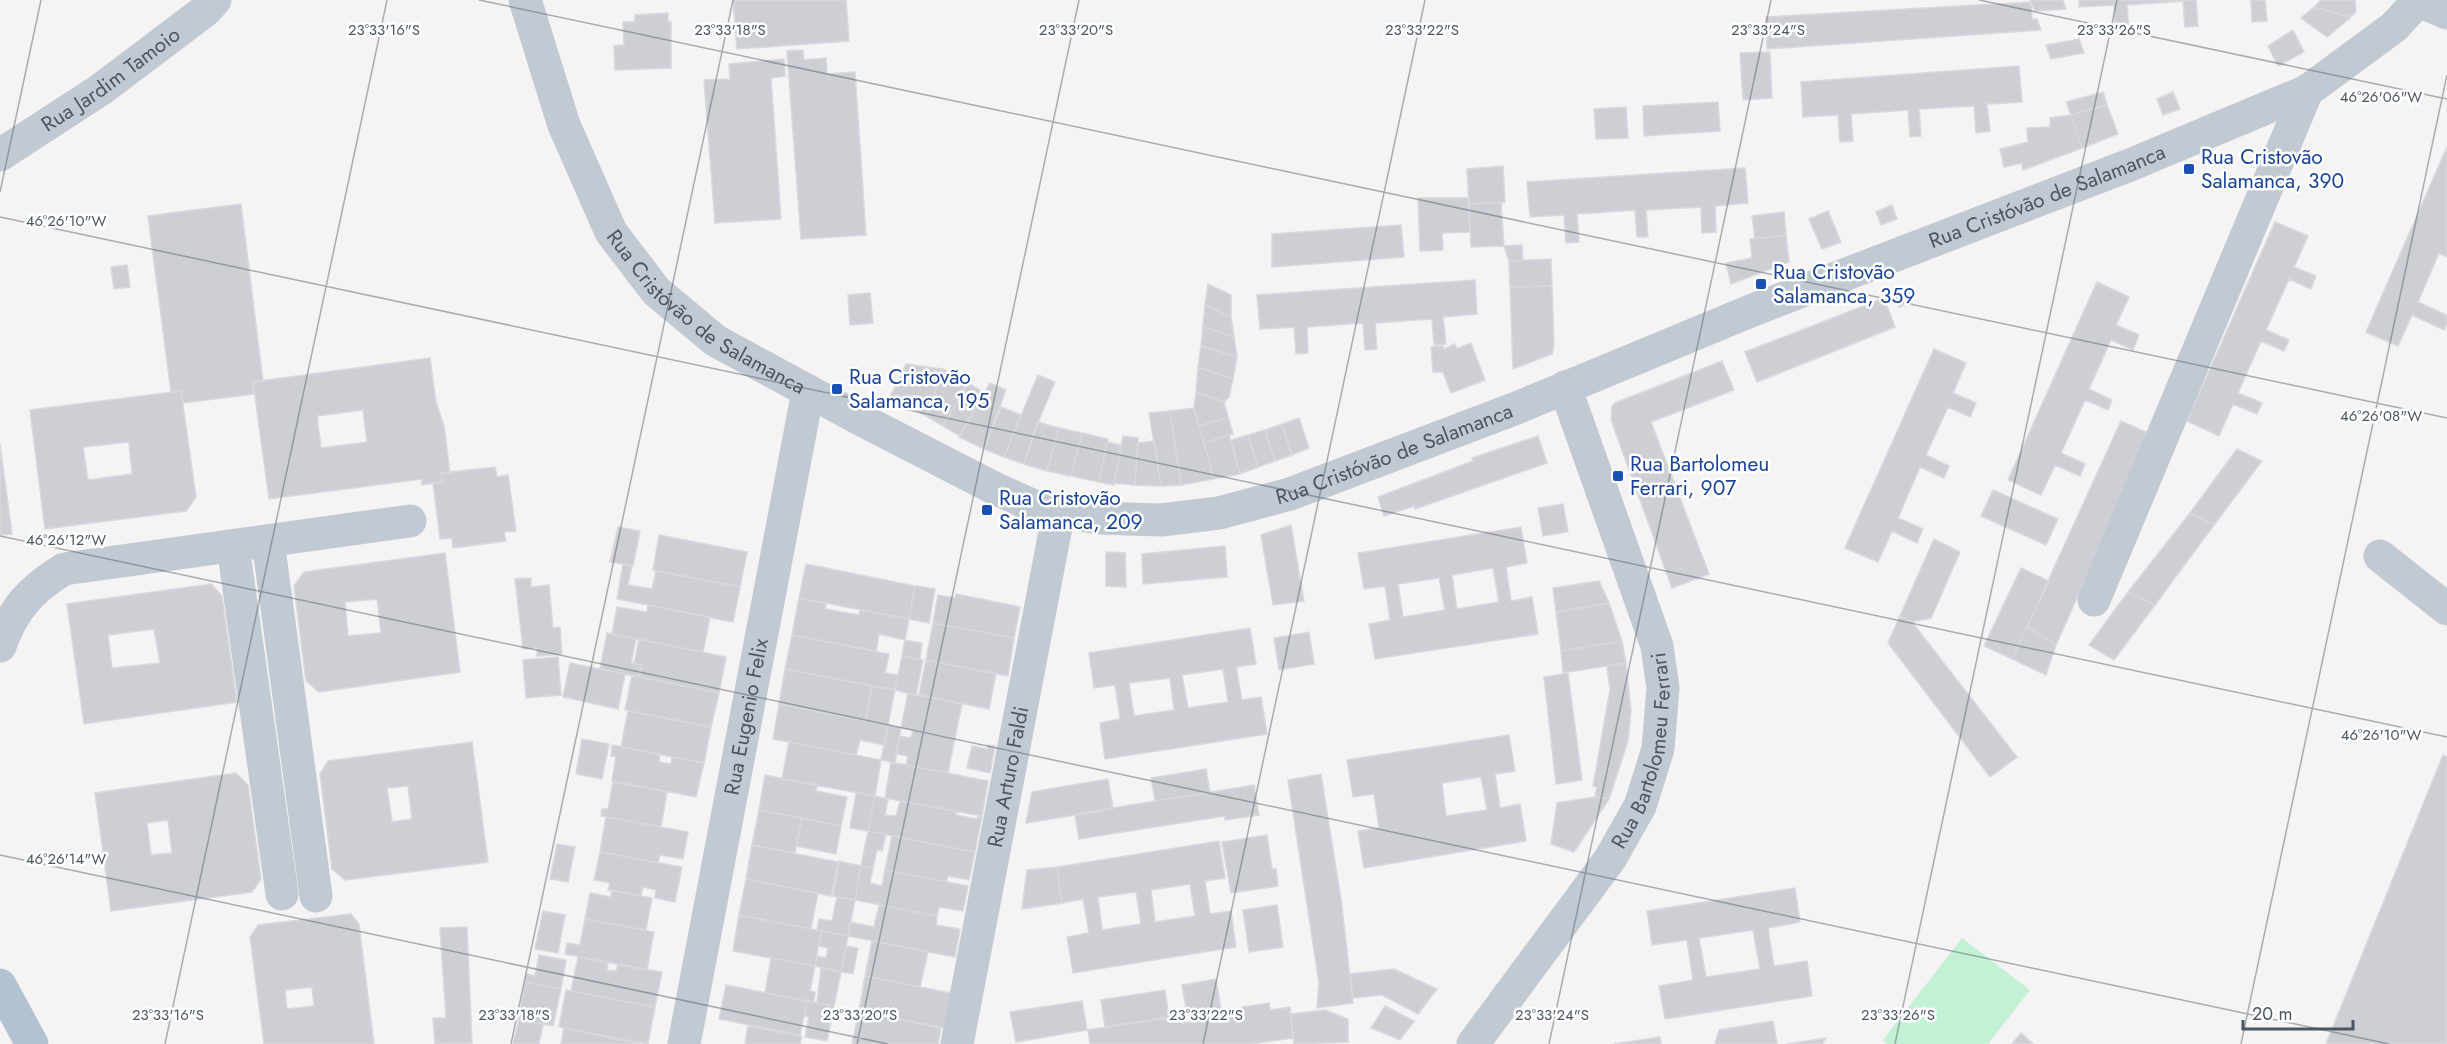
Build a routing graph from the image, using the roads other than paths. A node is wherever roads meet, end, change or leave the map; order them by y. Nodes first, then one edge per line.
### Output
1 (215, 0) edge
2 (525, 0) edge
3 (2428, 5) edge
4 (2307, 91) junction
5 (0, 155) edge
6 (1565, 387) junction
7 (808, 391) junction
8 (1059, 511) junction
9 (410, 521) dead end
10 (268, 541) junction
11 (233, 546) junction
12 (2380, 556) dead end
13 (2094, 600) dead end
14 (2447, 609) edge
15 (0, 646) edge
16 (294, 730) junction
17 (260, 735) junction
18 (282, 894) dead end
19 (316, 896) dead end
20 (0, 985) edge
21 (32, 1044) edge
22 (684, 1044) edge
23 (957, 1044) edge
24 (1473, 1044) edge

1 - 5 street, Rua Jardim Tamoio
2 - 7 street, Rua Cristóvão de Salamanca
3 - 4 street, Rua Cristóvão de Salamanca
4 - 6 street, Rua Cristóvão de Salamanca
4 - 13 street
6 - 8 street, Rua Cristóvão de Salamanca
6 - 24 street, Rua Bartolomeu Ferrari
7 - 8 street, Rua Cristóvão de Salamanca
7 - 22 street, Rua Eugenio Felix
8 - 23 street, Rua Arturo Faldi
9 - 10 street
10 - 11 street
10 - 16 street
11 - 15 street
11 - 17 street
12 - 14 street
16 - 17 street
16 - 19 street
17 - 18 street
20 - 21 main road

